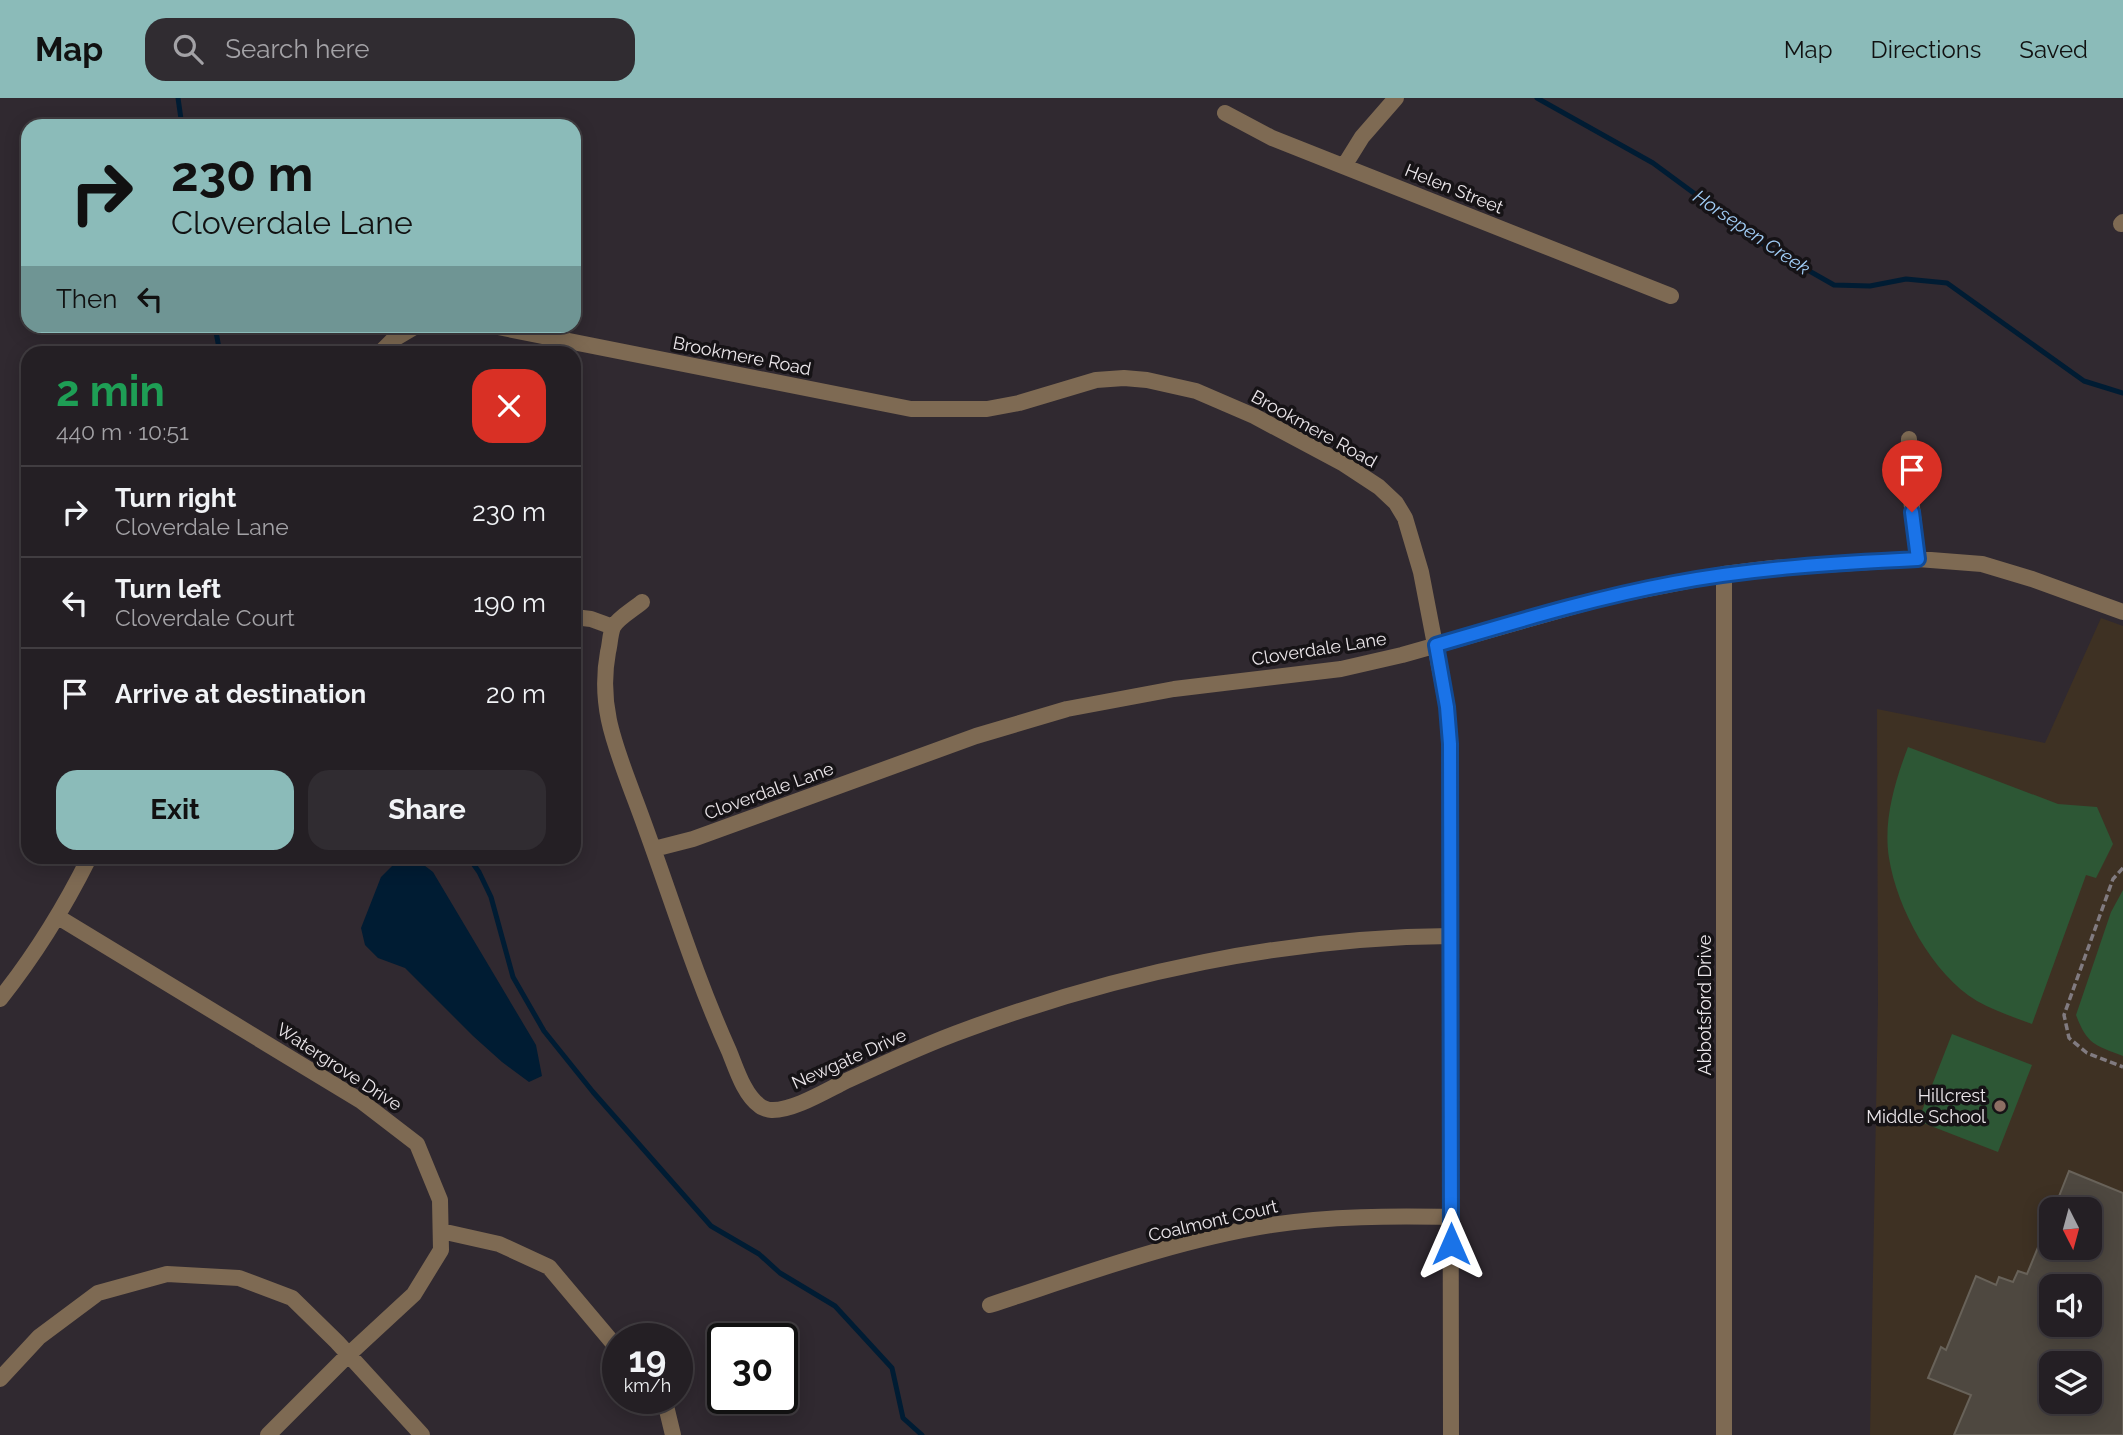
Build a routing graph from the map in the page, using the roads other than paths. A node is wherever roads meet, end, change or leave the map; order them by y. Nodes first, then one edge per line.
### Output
1 (1396, 98) edge
2 (1225, 113) dead end
3 (1345, 166) junction
4 (1671, 296) dead end
5 (404, 333) edge
6 (528, 333) edge
7 (387, 346) edge
8 (1909, 439) dead end
9 (1918, 559) junction
10 (1724, 575) junction
11 (642, 603) dead end
12 (2123, 612) edge
13 (581, 618) edge
14 (613, 627) junction
15 (1436, 645) junction
16 (654, 849) junction
17 (86, 864) edge
18 (58, 917) junction
19 (1451, 936) junction
20 (0, 999) edge
21 (1451, 1217) junction
22 (440, 1231) junction
23 (990, 1306) dead end
24 (602, 1330) edge
25 (348, 1355) junction
26 (0, 1379) edge
27 (668, 1414) edge
28 (268, 1435) edge
29 (422, 1435) edge
30 (673, 1435) edge
31 (1451, 1435) edge
32 (1724, 1435) edge

1 - 3 street
2 - 3 street, Helen Street
3 - 4 street, Helen Street
5 - 7 street
6 - 15 street, Brookmere Road
8 - 9 street
9 - 10 street, Cloverdale Lane
9 - 12 street, Cloverdale Lane
10 - 15 street, Cloverdale Lane
10 - 32 street, Abbotsford Drive
11 - 14 street
13 - 14 street
14 - 16 street, Newgate Drive
15 - 16 street, Cloverdale Lane
15 - 19 street, Brookmere Road
16 - 19 street, Newgate Drive
17 - 18 street
18 - 20 street
18 - 22 street, Watergrove Drive
19 - 21 street, Brookmere Road
21 - 23 street, Coalmont Court
21 - 31 street, Brookmere Road
22 - 24 street
22 - 25 street, Watergrove Drive
25 - 26 street
25 - 28 street, Watergrove Drive
25 - 29 street
27 - 30 street

